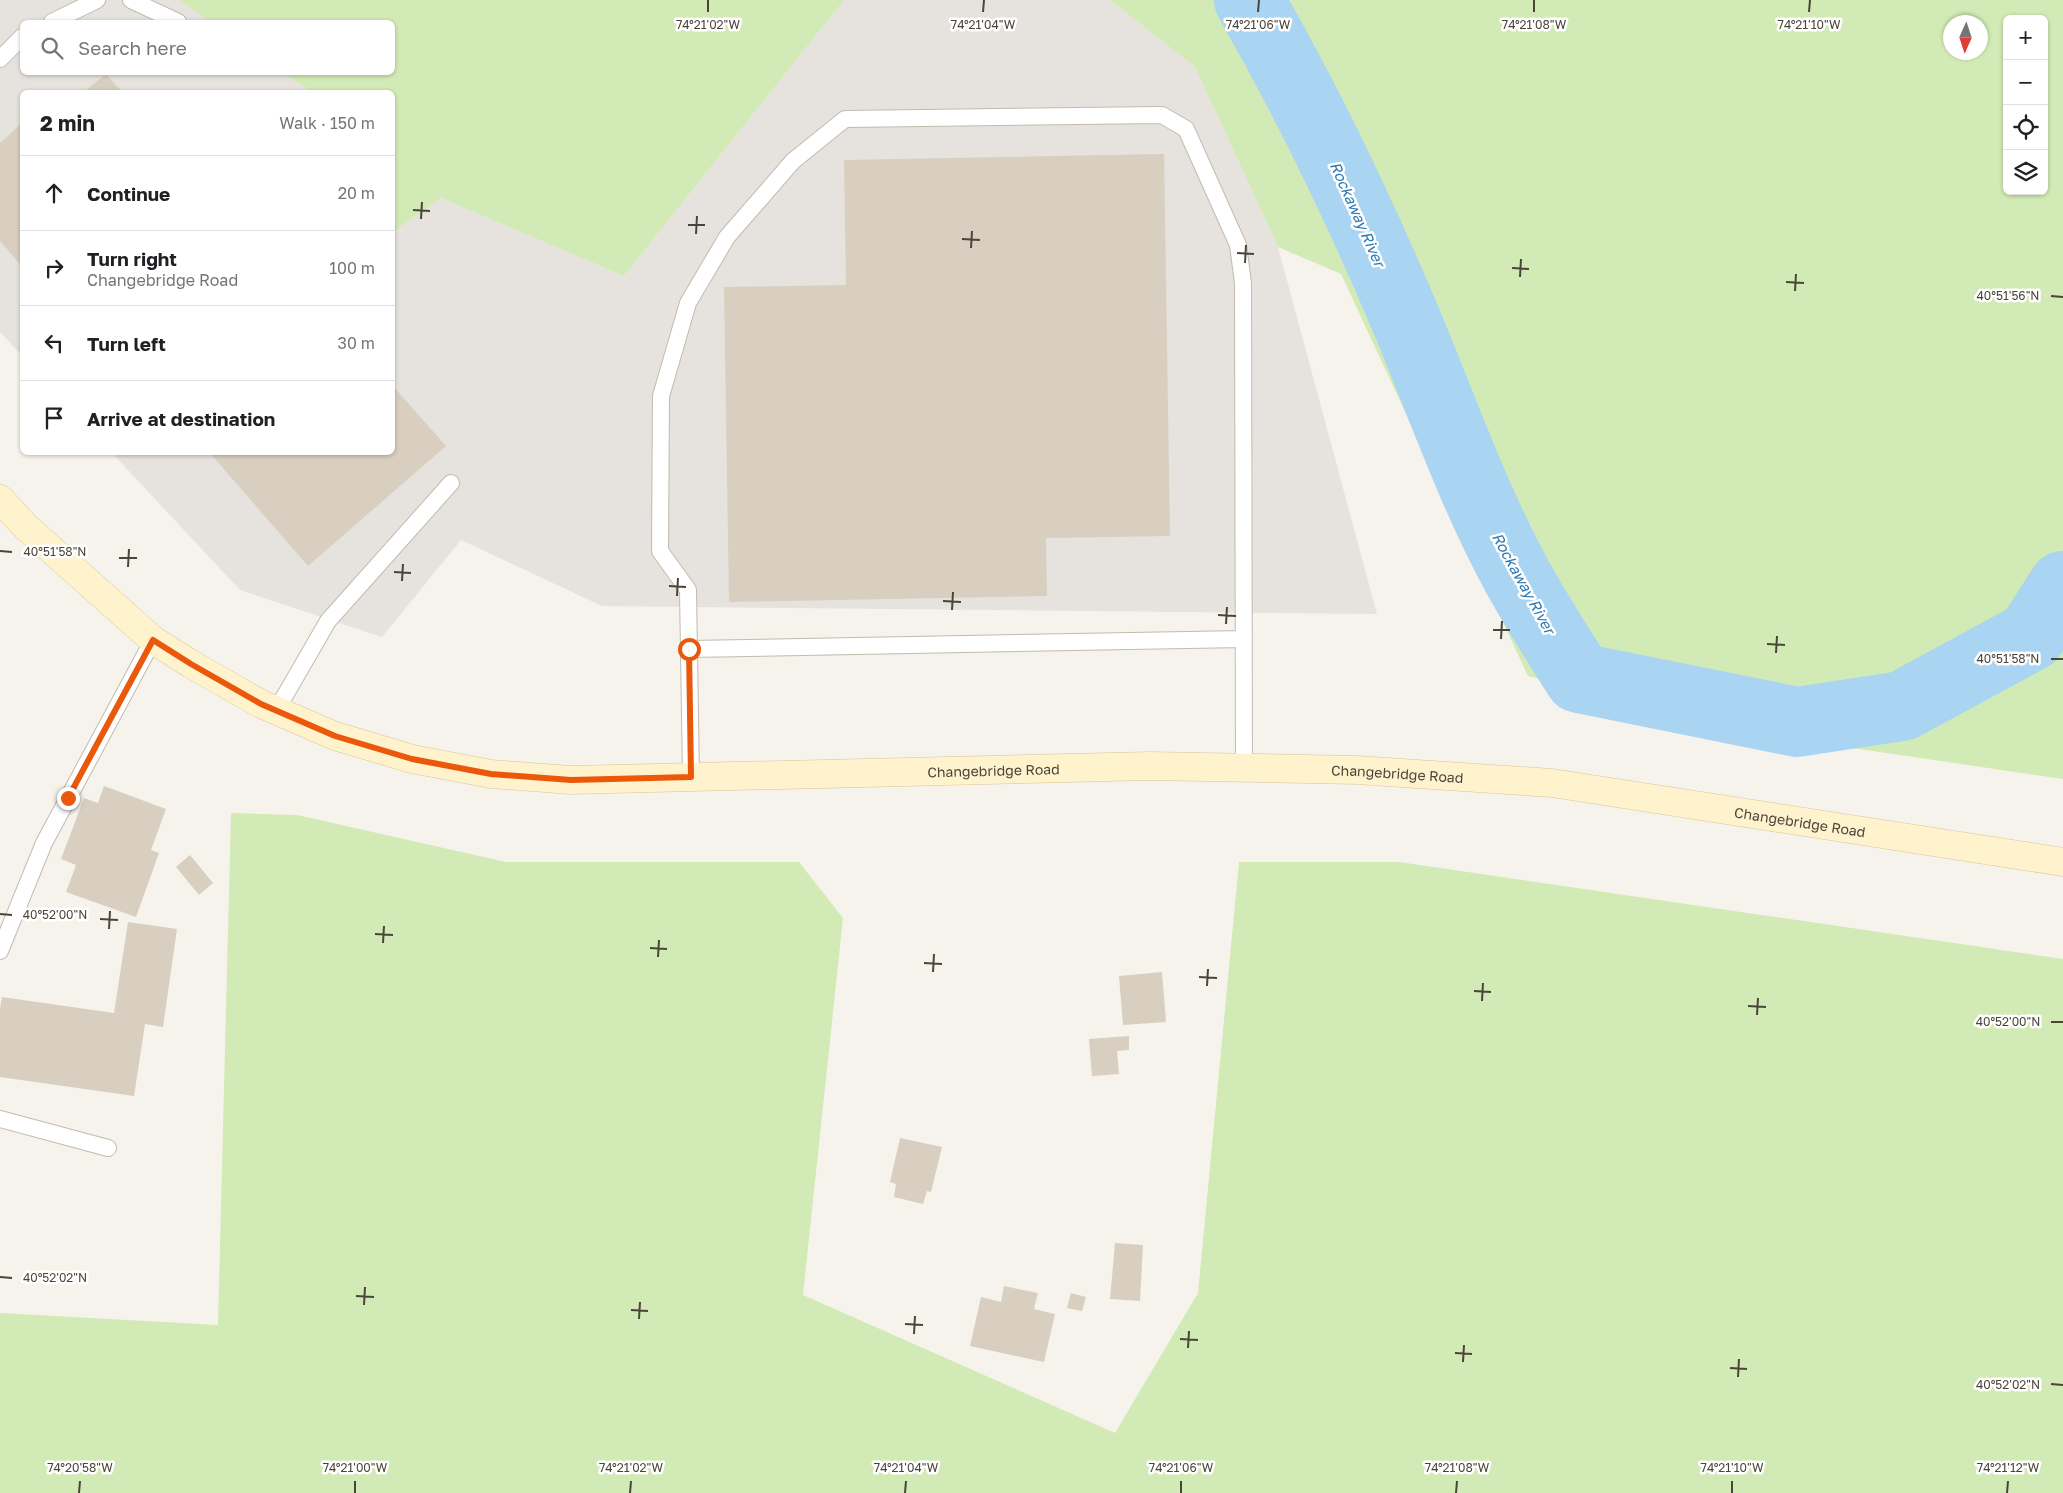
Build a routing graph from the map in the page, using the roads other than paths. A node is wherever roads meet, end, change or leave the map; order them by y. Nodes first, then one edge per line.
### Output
1 (97, 0) edge
2 (131, 0) edge
3 (56, 20) edge
4 (174, 20) edge
5 (20, 39) edge
6 (0, 60) edge
7 (451, 483) dead end
8 (0, 499) edge
9 (1244, 639) junction
10 (153, 640) junction
11 (689, 649) junction
12 (276, 711) junction
13 (1244, 767) junction
14 (691, 777) junction
15 (2063, 862) edge
16 (0, 951) edge
17 (0, 1119) edge
18 (108, 1148) dead end

1 - 3 lane
2 - 4 lane
5 - 6 lane
7 - 12 lane
8 - 10 main road, Changebridge Road
9 - 11 lane
9 - 11 lane
9 - 13 lane
10 - 12 main road, Changebridge Road
10 - 16 lane
11 - 14 lane
12 - 14 main road, Changebridge Road
13 - 14 main road, Changebridge Road
13 - 15 main road, Changebridge Road
17 - 18 lane

